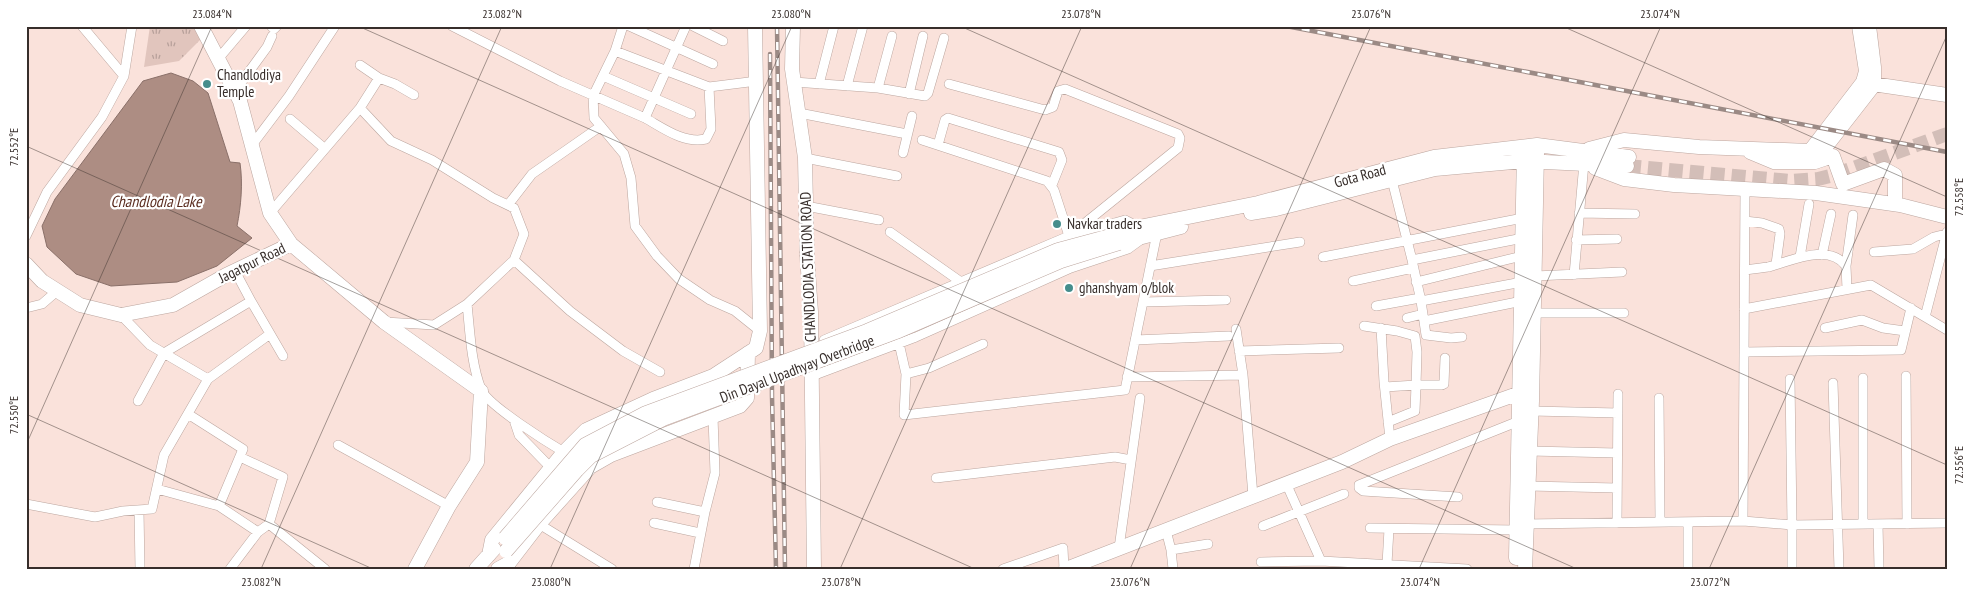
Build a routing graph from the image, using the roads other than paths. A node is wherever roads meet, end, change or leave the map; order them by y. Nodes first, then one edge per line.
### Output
1 (82, 26) edge
2 (132, 26) edge
3 (201, 26) edge
4 (246, 26) edge
5 (271, 26) edge
6 (277, 26) edge
7 (335, 26) edge
8 (452, 26) edge
9 (623, 26) edge
10 (629, 26) edge
11 (686, 26) edge
12 (693, 26) edge
13 (755, 26) edge
14 (793, 26) edge
15 (834, 26) edge
16 (863, 26) edge
17 (1858, 26) edge
18 (1869, 26) edge
19 (272, 36) dead end
20 (892, 36) dead end
21 (923, 36) dead end
22 (944, 38) dead end
23 (723, 41) dead end
24 (676, 49) junction
25 (615, 51) junction
26 (218, 59) junction
27 (713, 64) dead end
28 (360, 65) dead end
29 (666, 70) junction
30 (124, 76) junction
31 (602, 76) junction
32 (379, 78) junction
33 (757, 81) junction
34 (794, 82) junction
35 (1868, 83) junction
36 (819, 84) junction
37 (949, 84) dead end
38 (848, 86) junction
39 (709, 87) junction
40 (878, 88) junction
41 (235, 91) junction
42 (909, 94) junction
43 (414, 95) dead end
44 (1947, 95) edge
45 (593, 96) junction
46 (654, 99) junction
47 (360, 108) junction
48 (691, 114) dead end
49 (799, 114) junction
50 (912, 116) dead end
51 (645, 118) junction
52 (290, 119) dead end
53 (600, 126) junction
54 (907, 134) junction
55 (922, 140) dead end
56 (252, 145) junction
57 (938, 145) junction
58 (1530, 146) junction
59 (324, 148) junction
60 (1741, 148) junction
61 (903, 153) dead end
62 (1584, 157) junction
63 (805, 158) junction
64 (1530, 161) junction
65 (1628, 161) tunnel mouth
66 (897, 176) dead end
67 (1392, 180) junction
68 (1052, 185) junction
69 (1746, 189) junction
70 (1809, 204) dead end
71 (1895, 204) junction
72 (508, 205) junction
73 (806, 206) junction
74 (270, 213) junction
75 (1579, 213) junction
76 (1635, 214) dead end
77 (1831, 214) dead end
78 (1853, 215) dead end
79 (1947, 217) edge
80 (1523, 218) junction
81 (879, 220) dead end
82 (1745, 220) junction
83 (890, 232) dead end
84 (1147, 232) junction
85 (1946, 233) edge
86 (26, 236) edge
87 (1069, 236) junction
88 (1523, 238) junction
89 (1617, 239) dead end
90 (1576, 240) junction
91 (1407, 241) junction
92 (1300, 242) dead end
93 (291, 244) junction
94 (1874, 252) dead end
95 (1822, 255) junction
96 (1522, 256) junction
97 (1323, 257) dead end
98 (1800, 257) junction
99 (514, 260) junction
100 (26, 264) edge
101 (1412, 264) junction
102 (1776, 264) junction
103 (1150, 266) junction
104 (1846, 266) junction
105 (1745, 270) junction
106 (235, 271) junction
107 (1622, 272) dead end
108 (1574, 275) junction
109 (1528, 279) junction
110 (1353, 281) dead end
111 (961, 282) junction
112 (1416, 282) junction
113 (1848, 289) junction
114 (57, 291) junction
115 (1421, 299) junction
116 (1226, 300) dead end
117 (251, 301) junction
118 (1522, 301) junction
119 (1143, 302) junction
120 (467, 304) junction
121 (1376, 306) dead end
122 (26, 308) edge
123 (1910, 308) junction
124 (1744, 309) junction
125 (972, 313) junction
126 (1534, 313) junction
127 (1624, 313) dead end
128 (121, 315) junction
129 (1423, 317) junction
130 (1925, 317) junction
131 (1407, 318) dead end
132 (384, 322) junction
133 (1364, 326) dead end
134 (1381, 328) junction
135 (1825, 328) dead end
136 (1947, 330) edge
137 (760, 331) junction
138 (1905, 331) junction
139 (270, 334) junction
140 (1462, 337) dead end
141 (1135, 340) junction
142 (900, 343) junction
143 (983, 344) dead end
144 (811, 346) junction
145 (1339, 348) dead end
146 (1239, 351) junction
147 (1744, 352) junction
148 (164, 353) junction
149 (748, 353) junction
150 (283, 356) dead end
151 (1445, 358) dead end
152 (660, 372) dead end
153 (906, 374) junction
154 (812, 376) junction
155 (1243, 376) junction
156 (1906, 376) dead end
157 (1127, 377) junction
158 (1863, 378) dead end
159 (208, 379) junction
160 (1790, 379) dead end
161 (1833, 384) dead end
162 (1416, 385) junction
163 (1385, 387) junction
164 (481, 391) junction
165 (1526, 391) junction
166 (1618, 394) dead end
167 (1140, 398) dead end
168 (1659, 398) dead end
169 (138, 401) dead end
170 (1532, 411) junction
171 (1618, 413) junction
172 (188, 414) junction
173 (713, 417) junction
174 (514, 420) junction
175 (1519, 421) junction
176 (1388, 422) junction
177 (1390, 439) junction
178 (338, 445) dead end
179 (564, 452) junction
180 (1530, 452) junction
181 (1617, 453) junction
182 (240, 456) junction
183 (1131, 460) junction
184 (590, 467) junction
185 (551, 468) junction
186 (936, 478) dead end
187 (1286, 483) junction
188 (1528, 486) junction
189 (1617, 488) junction
190 (157, 490) junction
191 (1344, 494) dead end
192 (1253, 496) junction
193 (1458, 497) dead end
194 (657, 502) dead end
195 (26, 504) edge
196 (220, 506) junction
197 (449, 506) junction
198 (139, 510) junction
199 (705, 512) junction
200 (1300, 512) junction
201 (1743, 521) junction
202 (1660, 522) junction
203 (1688, 522) junction
204 (654, 523) dead end
205 (1617, 523) junction
206 (1947, 523) edge
207 (269, 524) junction
208 (539, 524) junction
209 (1838, 524) junction
210 (1863, 524) junction
211 (1878, 524) junction
212 (1907, 524) junction
213 (1792, 525) junction
214 (1263, 526) dead end
215 (1519, 526) junction
216 (1370, 528) dead end
217 (1390, 529) junction
218 (1166, 530) junction
219 (258, 532) junction
220 (700, 533) junction
221 (1208, 544) dead end
222 (506, 545) junction
223 (1119, 548) junction
224 (1171, 550) junction
225 (489, 555) junction
226 (1321, 560) junction
227 (1261, 562) dead end
228 (1387, 564) junction
229 (140, 569) edge
230 (230, 569) edge
231 (326, 569) edge
232 (415, 569) edge
233 (476, 569) edge
234 (493, 569) edge
235 (498, 569) edge
236 (612, 569) edge
237 (694, 569) edge
238 (814, 569) edge
239 (1003, 569) edge
240 (1065, 569) edge
241 (1173, 569) edge
242 (1467, 569) edge
243 (1516, 569) edge
244 (1525, 569) edge
245 (1688, 569) edge
246 (1792, 569) edge
247 (1839, 569) edge
248 (1879, 569) edge

1 - 30 street
2 - 30 street
3 - 26 street
4 - 26 street
5 - 6 street
7 - 56 street
8 - 45 street
9 - 25 street
10 - 24 street
11 - 24 street
12 - 23 street
13 - 33 street
14 - 34 street, CHANDLODIA STATION ROAD
15 - 36 street
16 - 38 street
17 - 35 street
18 - 35 street
19 - 41 street
20 - 40 street
21 - 42 street
22 - 42 street
24 - 27 street
24 - 29 street
25 - 29 street
25 - 31 street
26 - 41 street
28 - 32 street
29 - 39 street
29 - 46 street
30 - 86 street
31 - 45 street
31 - 46 street
32 - 43 street
32 - 47 street
33 - 39 street
33 - 137 street
34 - 36 street
34 - 49 street, CHANDLODIA STATION ROAD
35 - 44 street
35 - 60 street
36 - 38 street
37 - 87 street
38 - 40 street
39 - 51 street
40 - 42 street
41 - 56 street
45 - 51 street
45 - 53 street
46 - 48 street
46 - 51 street
47 - 59 street
47 - 72 street
49 - 54 street
49 - 63 street, CHANDLODIA STATION ROAD
50 - 54 street
52 - 59 street
53 - 72 street
53 - 137 street
54 - 61 street
55 - 57 street
56 - 74 street
57 - 68 street
57 - 68 street
58 - 62 street, Gota Road
58 - 64 street
58 - 84 street, Gota Road
59 - 74 street
60 - 62 street
60 - 71 street
62 - 64 street, Gota Road
62 - 65 street
62 - 69 street
62 - 75 street
63 - 66 street
63 - 73 street, CHANDLODIA STATION ROAD
64 - 67 street, Gota Road
64 - 80 street
64 - 109 street
67 - 84 street, Gota Road
67 - 91 street
68 - 87 street
69 - 71 street
69 - 82 street
70 - 98 street
71 - 79 street
72 - 99 street
73 - 81 street
73 - 144 street, CHANDLODIA STATION ROAD
74 - 93 street
75 - 76 street
75 - 90 street
77 - 95 street
78 - 104 street
80 - 88 street
80 - 91 street
82 - 102 street
82 - 105 street
83 - 111 street
84 - 87 street
84 - 103 street
84 - 125 street
84 - 222 street, Din Dayal Upadhyay Overbridge, bridge
85 - 94 street
85 - 130 street
87 - 111 street
88 - 96 street
88 - 101 street
89 - 90 street
90 - 108 street
91 - 97 street
91 - 101 street
92 - 103 street
93 - 106 street, Jagatpur Road
93 - 132 street, Jagatpur Road
95 - 98 street
95 - 104 street
96 - 109 street
96 - 112 street
98 - 102 street
99 - 120 street
99 - 152 street
100 - 114 street, Jagatpur Road
101 - 110 street
101 - 112 street
102 - 105 street
103 - 119 street
104 - 113 street
105 - 124 street
106 - 117 street
106 - 128 street, Jagatpur Road
107 - 108 street
108 - 109 street
109 - 115 street
109 - 118 street
109 - 126 street
111 - 125 street
111 - 144 street
112 - 115 street
113 - 123 street
113 - 124 street
114 - 122 street
114 - 128 street, Jagatpur Road
115 - 121 street
115 - 129 street
116 - 119 street
117 - 139 street
117 - 148 street
118 - 129 street
118 - 165 street
119 - 141 street
120 - 132 street
120 - 164 street
123 - 130 street
123 - 138 street
124 - 147 street
125 - 142 street
126 - 127 street
126 - 165 street
128 - 148 street
129 - 131 street
129 - 140 street
130 - 136 street
132 - 164 street, Jagatpur Road
133 - 134 street
134 - 162 street
134 - 163 street
135 - 138 street
137 - 149 street
138 - 147 street
139 - 150 street
139 - 159 street
141 - 146 street
141 - 157 street
142 - 153 street
142 - 154 street
143 - 153 street
144 - 154 street, CHANDLODIA STATION ROAD
145 - 146 street
146 - 155 street
147 - 201 street
148 - 159 street
148 - 169 street
149 - 173 street
149 - 179 street
151 - 162 street
153 - 157 street
154 - 238 street, CHANDLODIA STATION ROAD
155 - 157 street
155 - 192 street
156 - 212 street
158 - 210 street
159 - 172 street
160 - 213 street
161 - 209 street
162 - 163 street
162 - 176 street
163 - 176 street
164 - 174 street
164 - 197 street
165 - 170 street
165 - 175 street
165 - 177 street
166 - 171 street
167 - 183 street
168 - 202 street
170 - 171 street
170 - 180 street
171 - 181 street
172 - 182 street
172 - 190 street
173 - 184 street
173 - 199 street
174 - 179 street
174 - 185 street
175 - 193 street
175 - 215 street
176 - 177 street
177 - 187 street
178 - 197 street
179 - 184 street
179 - 185 street
180 - 181 street
180 - 188 street
181 - 189 street
182 - 196 street
182 - 207 street
183 - 186 street
183 - 223 street
184 - 208 street
185 - 225 street
187 - 192 street
187 - 200 street
188 - 189 street
188 - 215 street
189 - 205 street
190 - 196 street
190 - 198 street
191 - 200 street
192 - 218 street
194 - 199 street
195 - 198 street
196 - 219 street
197 - 232 street
198 - 229 street
199 - 220 street
200 - 214 street
200 - 226 street
201 - 203 street
201 - 213 street
202 - 203 street
202 - 205 street
203 - 245 street
204 - 220 street
205 - 215 street
206 - 212 street
207 - 219 street
207 - 231 street
208 - 235 street
208 - 236 street
209 - 210 street
209 - 213 street
209 - 247 street
210 - 211 street
211 - 212 street
211 - 248 street
213 - 246 street
215 - 217 street
215 - 243 street
215 - 244 street
216 - 217 street
217 - 228 street
218 - 223 street
218 - 224 street
219 - 230 street
220 - 237 street
221 - 224 street
222 - 225 street, Din Dayal Upadhyay Overbridge
222 - 234 street, Din Dayal Upadhyay Overbridge
223 - 240 street
224 - 241 street
225 - 233 street
226 - 227 street
226 - 228 street
228 - 242 street
239 - 240 street

